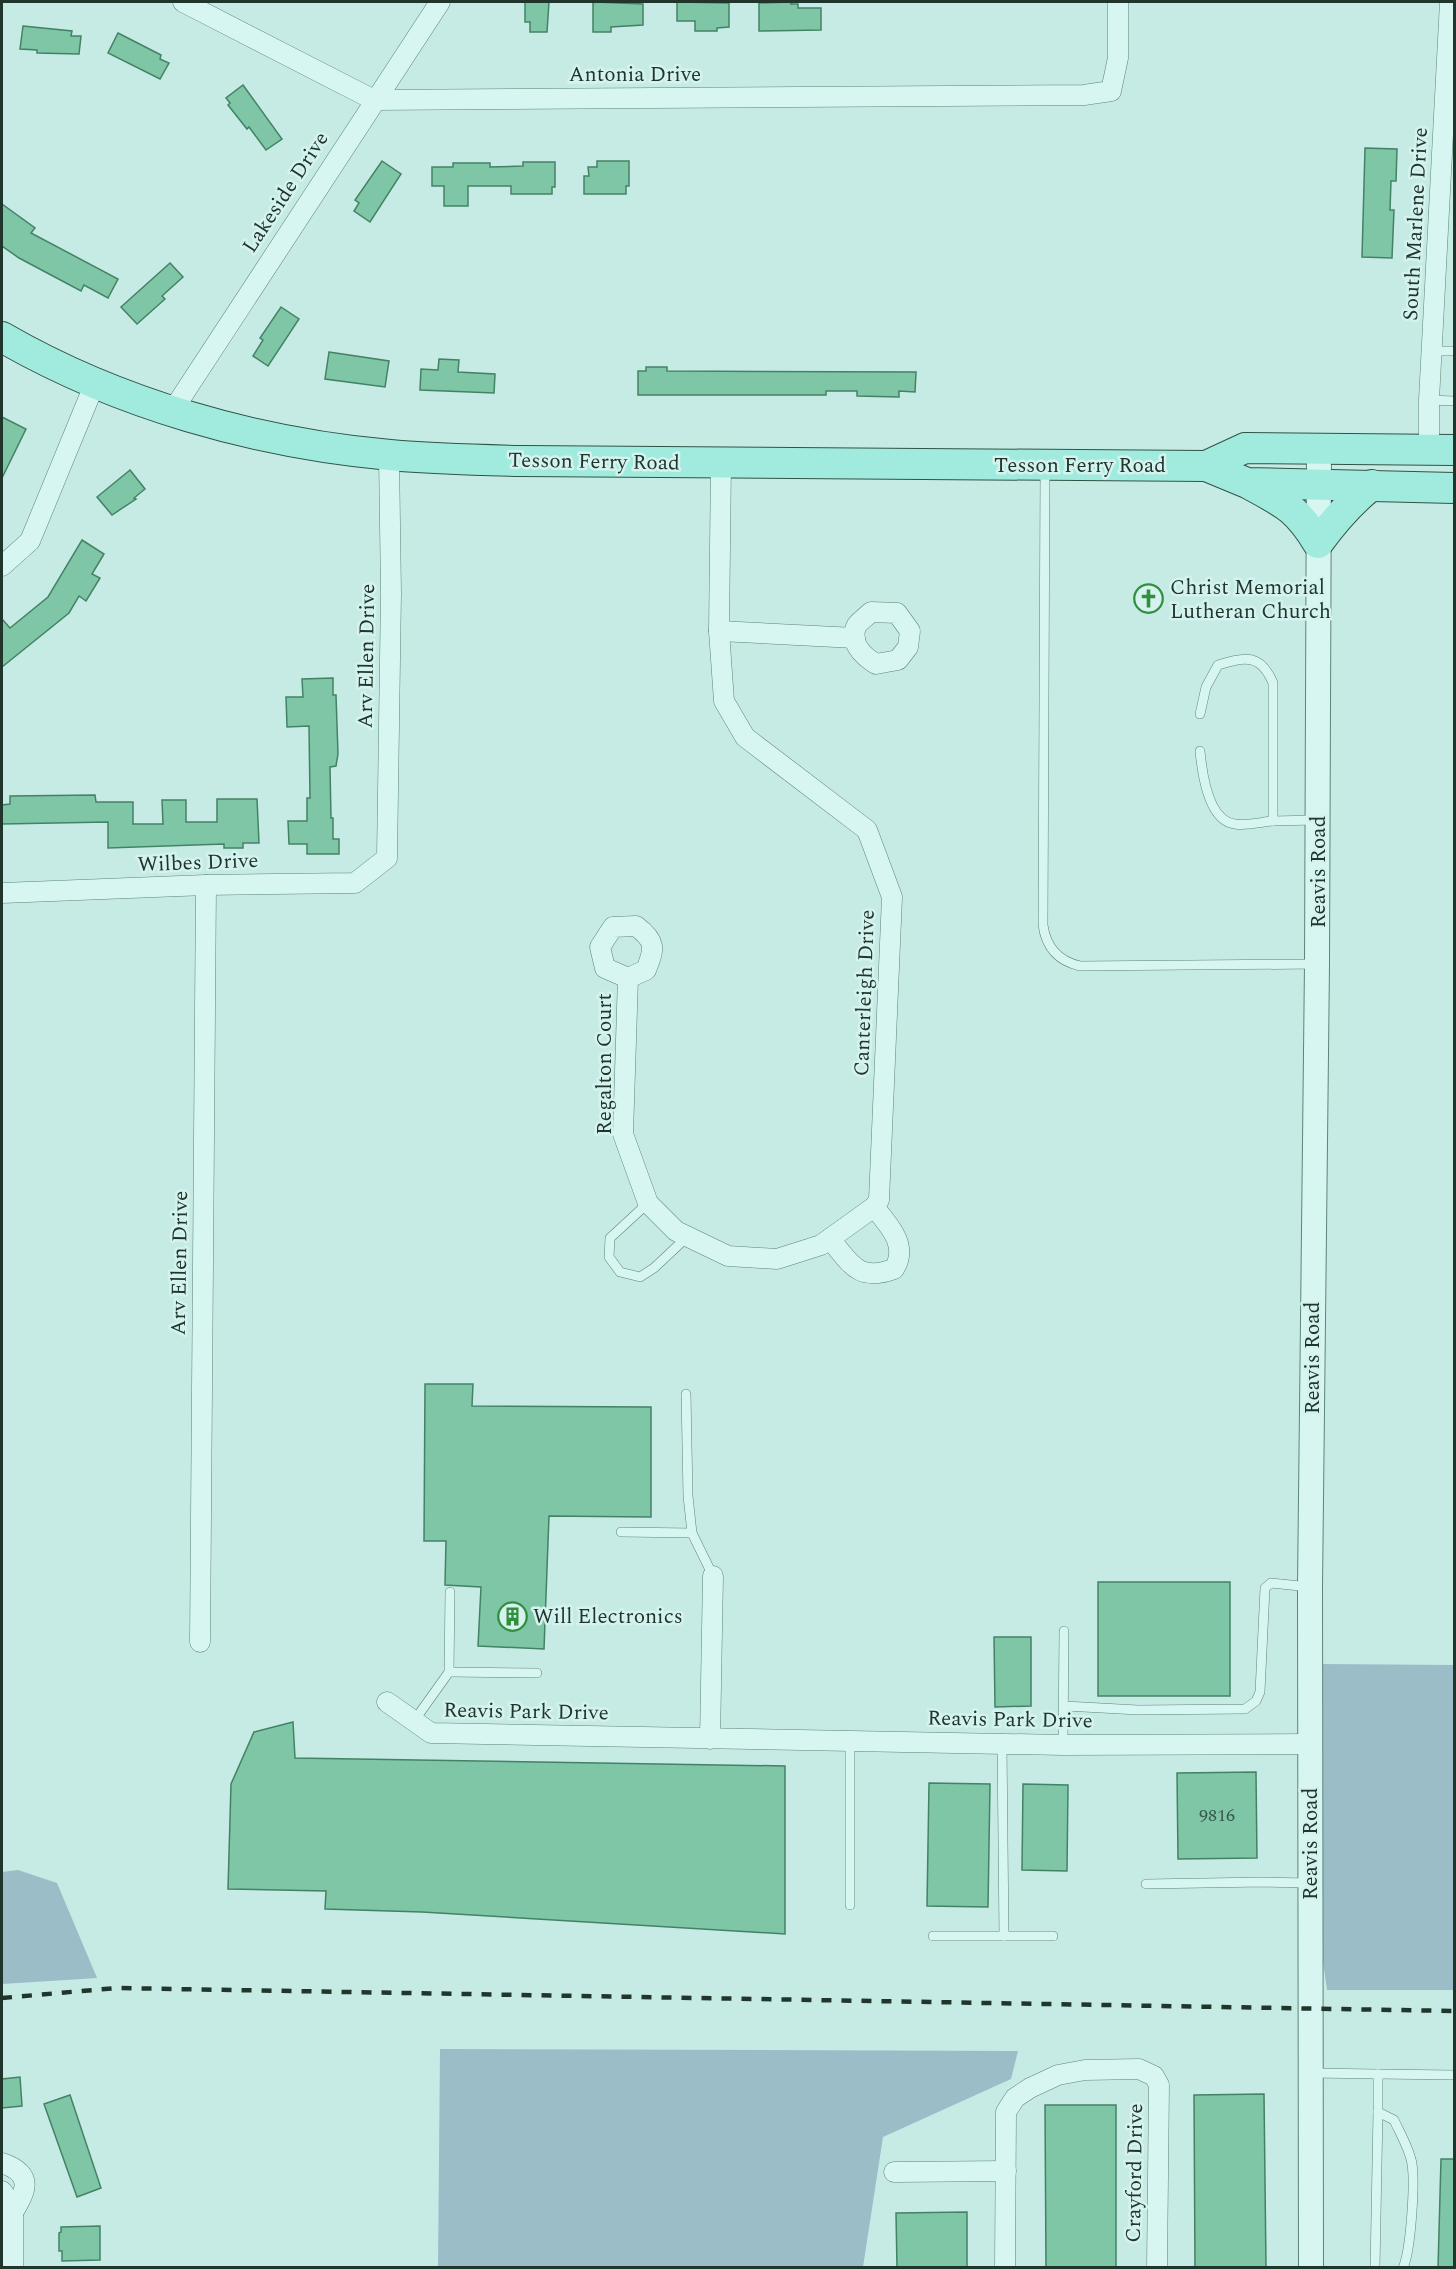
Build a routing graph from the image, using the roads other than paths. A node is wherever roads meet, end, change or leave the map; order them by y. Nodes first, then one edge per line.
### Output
1 (183, 2) edge
2 (440, 2) edge
3 (1118, 2) edge
4 (1450, 2) edge
5 (374, 100) junction
6 (2, 337) edge
7 (1432, 351) junction
8 (1455, 351) edge
9 (94, 382) junction
10 (1429, 400) junction
11 (1455, 401) edge
12 (173, 410) junction
13 (1319, 448) junction
14 (1442, 450) edge
15 (389, 455) junction
16 (721, 463) junction
17 (1045, 464) junction
18 (1206, 466) junction
19 (1247, 483) junction
20 (1319, 484) junction
21 (1372, 486) junction
22 (1455, 488) edge
23 (1318, 543) junction
24 (2, 566) edge
25 (719, 631) junction
26 (855, 638) dead end
27 (1200, 714) dead end
28 (1200, 751) dead end
29 (1318, 819) junction
30 (1273, 821) junction
31 (387, 858) joint
32 (206, 885) junction
33 (2, 893) edge
34 (1317, 964) junction
35 (628, 978) dead end
36 (648, 1203) junction
37 (876, 1203) junction
38 (687, 1237) junction
39 (830, 1239) junction
40 (686, 1394) dead end
41 (621, 1532) dead end
42 (692, 1533) junction
43 (713, 1576) joint
44 (1310, 1587) junction
45 (450, 1592) dead end
46 (1064, 1631) dead end
47 (200, 1642) dead end
48 (449, 1672) junction
49 (537, 1673) dead end
50 (387, 1702) dead end
51 (1065, 1706) junction
52 (414, 1721) junction
53 (710, 1739) junction
54 (850, 1741) junction
55 (1002, 1744) junction
56 (1063, 1744) junction
57 (1310, 1744) junction
58 (1311, 1883) junction
59 (1146, 1884) dead end
60 (850, 1905) dead end
61 (933, 1936) dead end
62 (1004, 1936) junction
63 (1053, 1936) dead end
64 (1310, 2073) junction
65 (1378, 2074) junction
66 (1455, 2075) edge
67 (1378, 2112) junction
68 (2, 2163) edge
69 (1006, 2171) junction
70 (894, 2172) dead end
71 (2, 2192) edge
72 (12, 2214) junction
73 (13, 2268) edge
74 (1005, 2268) edge
75 (1157, 2268) edge
76 (1311, 2268) edge
77 (1375, 2268) edge
78 (1404, 2268) edge

1 - 5 street, Antonia Drive
2 - 5 street, Lakeside Drive
3 - 5 street, Antonia Drive
4 - 7 street, South Marlene Drive
5 - 12 street, Lakeside Drive
6 - 9 main road, Tesson Ferry Road
7 - 8 lane
7 - 10 street, South Marlene Drive
9 - 12 main road, Tesson Ferry Road
9 - 24 street
10 - 11 lane
10 - 14 street, South Marlene Drive
12 - 15 main road, Tesson Ferry Road
13 - 14 main road, Tesson Ferry Road
13 - 18 main road, Tesson Ferry Road
13 - 20 street, Reavis Road
15 - 16 main road, Tesson Ferry Road
15 - 31 street, Arv Ellen Drive
16 - 17 main road, Tesson Ferry Road
16 - 25 street, Canterleigh Drive
17 - 18 main road, Tesson Ferry Road
17 - 34 lane
18 - 19 main road, Tesson Ferry Road
19 - 20 main road, Tesson Ferry Road
19 - 23 main road
20 - 21 main road, Tesson Ferry Road
20 - 23 street, Reavis Road
21 - 22 main road, Tesson Ferry Road
21 - 23 main road
23 - 29 street, Reavis Road
25 - 26 street
25 - 37 street, Canterleigh Drive
27 - 30 lane
28 - 30 lane
29 - 30 lane
29 - 34 street, Reavis Road
31 - 32 street, Wilbes Drive
32 - 33 street, Wilbes Drive
32 - 47 street, Arv Ellen Drive
34 - 44 street, Reavis Road
35 - 36 street, Regalton Court
36 - 38 street, Regalton Court
36 - 38 lane
37 - 39 street, Regalton Court
37 - 39 street
38 - 39 street, Regalton Court
40 - 42 lane
41 - 42 lane
42 - 43 lane
43 - 53 street
44 - 51 lane
44 - 57 street, Reavis Road
45 - 48 lane
46 - 51 lane
48 - 49 lane
48 - 52 lane
50 - 52 street, Reavis Park Drive
51 - 56 lane
52 - 53 street, Reavis Park Drive
53 - 54 street, Reavis Park Drive
54 - 55 street, Reavis Park Drive
54 - 60 lane
55 - 56 street, Reavis Park Drive
55 - 62 lane
56 - 57 street, Reavis Park Drive
57 - 58 street, Reavis Road
58 - 59 lane
58 - 64 street, Reavis Road
61 - 62 lane
62 - 63 lane
64 - 65 lane
64 - 76 street, Reavis Road
65 - 66 lane
65 - 67 lane
67 - 77 lane
67 - 78 lane
68 - 72 street
69 - 70 street
69 - 74 street, Crayford Drive
69 - 75 street, Crayford Drive
71 - 72 street
72 - 73 street

